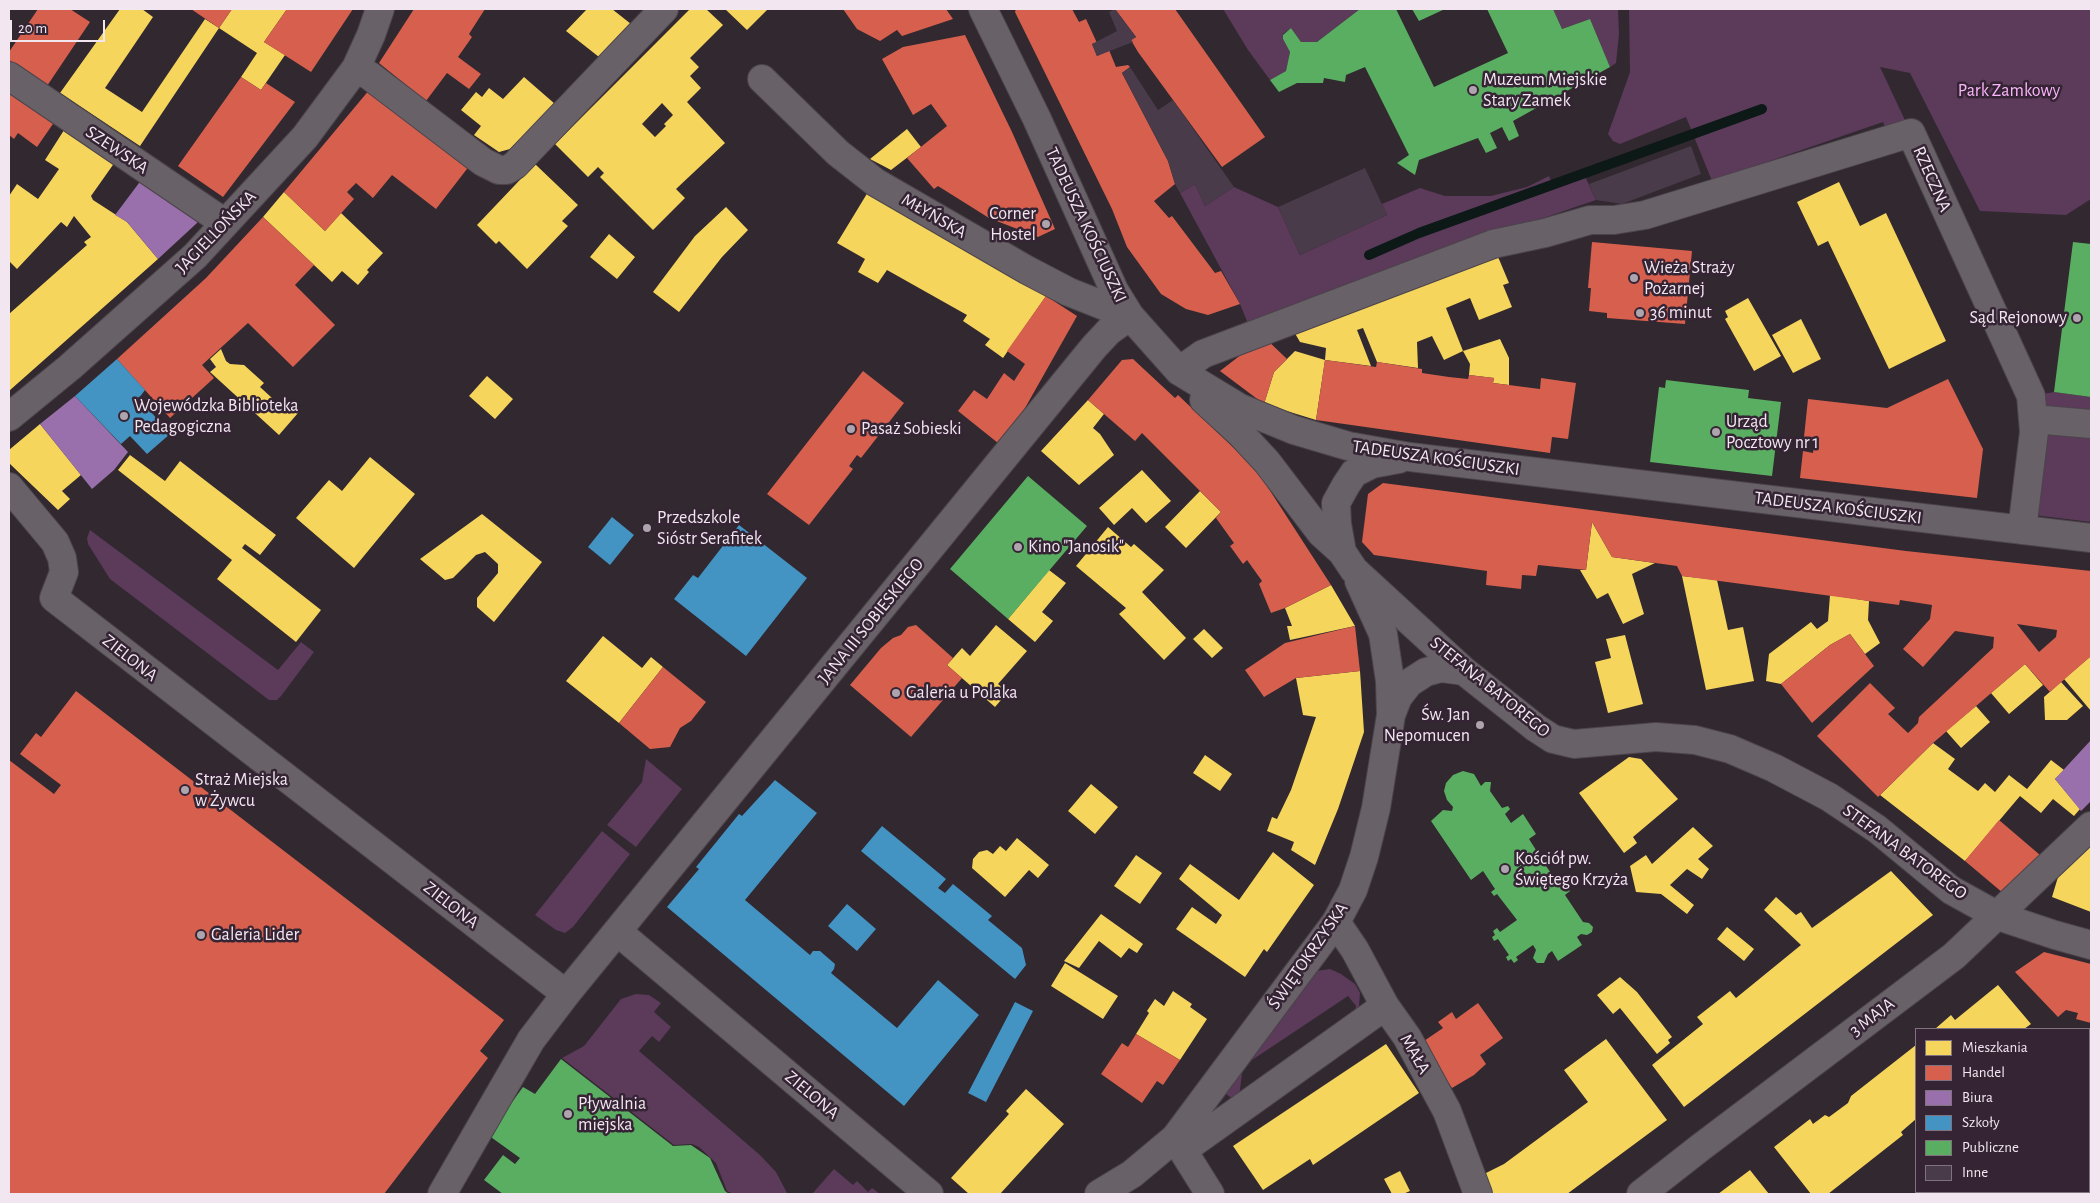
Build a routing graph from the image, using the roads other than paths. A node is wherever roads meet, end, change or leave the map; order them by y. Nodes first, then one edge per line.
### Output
1 (664, 9) edge
2 (983, 9) edge
3 (380, 10) edge
4 (356, 68) junction
5 (9, 76) edge
6 (762, 79) dead end
7 (225, 223) junction
8 (1130, 316) junction
9 (1182, 374) junction
10 (9, 417) edge
11 (2033, 419) junction
12 (2091, 424) edge
13 (1410, 457) junction
14 (9, 487) edge
15 (2022, 530) junction
16 (2091, 538) edge
17 (1348, 561) junction
18 (1464, 671) junction
19 (1391, 715) junction
20 (2091, 826) edge
21 (1998, 916) junction
22 (1336, 922) junction
23 (618, 932) junction
24 (2091, 945) edge
25 (566, 994) junction
26 (1385, 1006) junction
27 (1179, 1144) junction
28 (442, 1194) edge
29 (929, 1194) edge
30 (1099, 1194) edge
31 (1210, 1194) edge
32 (1478, 1194) edge
33 (1641, 1194) edge

1 - 4 street
2 - 8 street, TADEUSZA KOŚCIUSZKI
3 - 4 street, JAGIELLOŃSKA
4 - 7 street, JAGIELLOŃSKA
5 - 7 street, SZEWSKA
6 - 8 street, MŁYŃSKA
7 - 10 street, JAGIELLOŃSKA
8 - 9 street, TADEUSZA KOŚCIUSZKI
8 - 23 street, JANA III SOBIESKIEGO
9 - 11 street, RZECZNA
9 - 13 street, TADEUSZA KOŚCIUSZKI
9 - 17 street, STEFANA BATOREGO
11 - 12 street
11 - 15 street, RZECZNA
13 - 15 street, TADEUSZA KOŚCIUSZKI
13 - 17 street
14 - 25 street, ZIELONA
15 - 16 street, TADEUSZA KOŚCIUSZKI
17 - 18 street, STEFANA BATOREGO
17 - 19 street, ŚWIĘTOKRZYSKA
18 - 19 street
18 - 21 street, STEFANA BATOREGO
19 - 22 street, ŚWIĘTOKRZYSKA
20 - 21 street, 3 MAJA
21 - 24 street, STEFANA BATOREGO
21 - 33 street, 3 MAJA
22 - 26 street, MAŁA
22 - 27 street, ŚWIĘTOKRZYSKA
23 - 25 street
23 - 29 street, ZIELONA
25 - 28 street
26 - 27 street
26 - 32 street, MAŁA
27 - 30 street, ŚWIĘTOKRZYSKA
27 - 31 street

